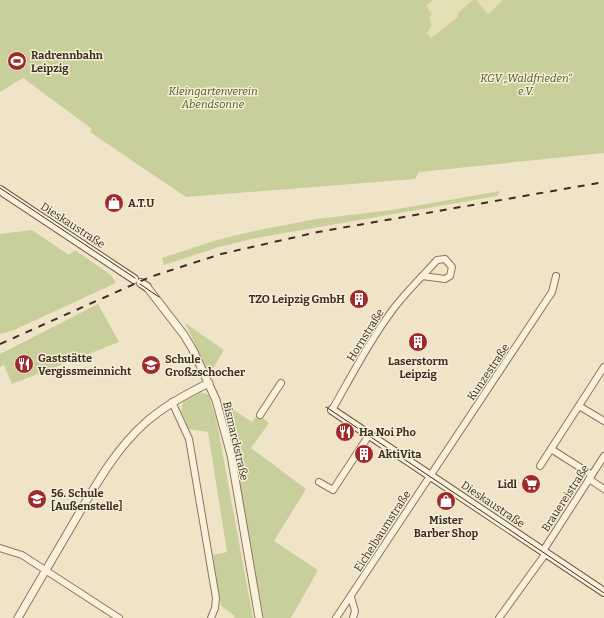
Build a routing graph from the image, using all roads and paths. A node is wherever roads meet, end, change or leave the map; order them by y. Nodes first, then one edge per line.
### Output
1 (0, 190) edge
2 (422, 276) junction
3 (556, 276) dead end
4 (141, 283) joint
5 (604, 367) edge
6 (209, 383) junction
7 (281, 384) dead end
8 (172, 402) junction
9 (579, 406) junction
10 (332, 410) joint
11 (260, 416) dead end
12 (604, 421) edge
13 (370, 435) junction
14 (551, 449) junction
15 (604, 456) edge
16 (540, 466) dead end
17 (430, 476) junction
18 (591, 477) junction
19 (319, 482) dead end
20 (604, 489) edge
21 (0, 548) edge
22 (545, 552) junction
23 (46, 569) junction
24 (604, 592) edge
25 (351, 596) junction
26 (18, 618) edge
27 (119, 618) edge
28 (211, 618) edge
29 (259, 618) edge
30 (336, 618) edge
31 (353, 618) edge
32 (499, 618) edge

1 - 4 main road, Dieskaustraße
2 - 2 street, Hornstraße
2 - 10 street, Hornstraße
3 - 17 street, Kunzestraße
4 - 6 street, Bismarckstraße
5 - 9 street
6 - 8 street
6 - 29 street, Bismarckstraße
7 - 11 street
8 - 23 street
8 - 28 street
9 - 12 street
9 - 14 street
10 - 13 main road, Dieskaustraße
13 - 17 main road, Dieskaustraße
13 - 19 street
14 - 16 street
14 - 18 street
15 - 18 street, Brauereistraße
17 - 22 main road, Dieskaustraße
17 - 25 street, Eichelbaumstraße
18 - 20 street
18 - 22 street, Brauereistraße
21 - 23 street
22 - 24 main road, Dieskaustraße
22 - 32 street, Brauereistraße
23 - 26 street
23 - 27 street
25 - 30 street, Eichelbaumstraße
25 - 31 street

